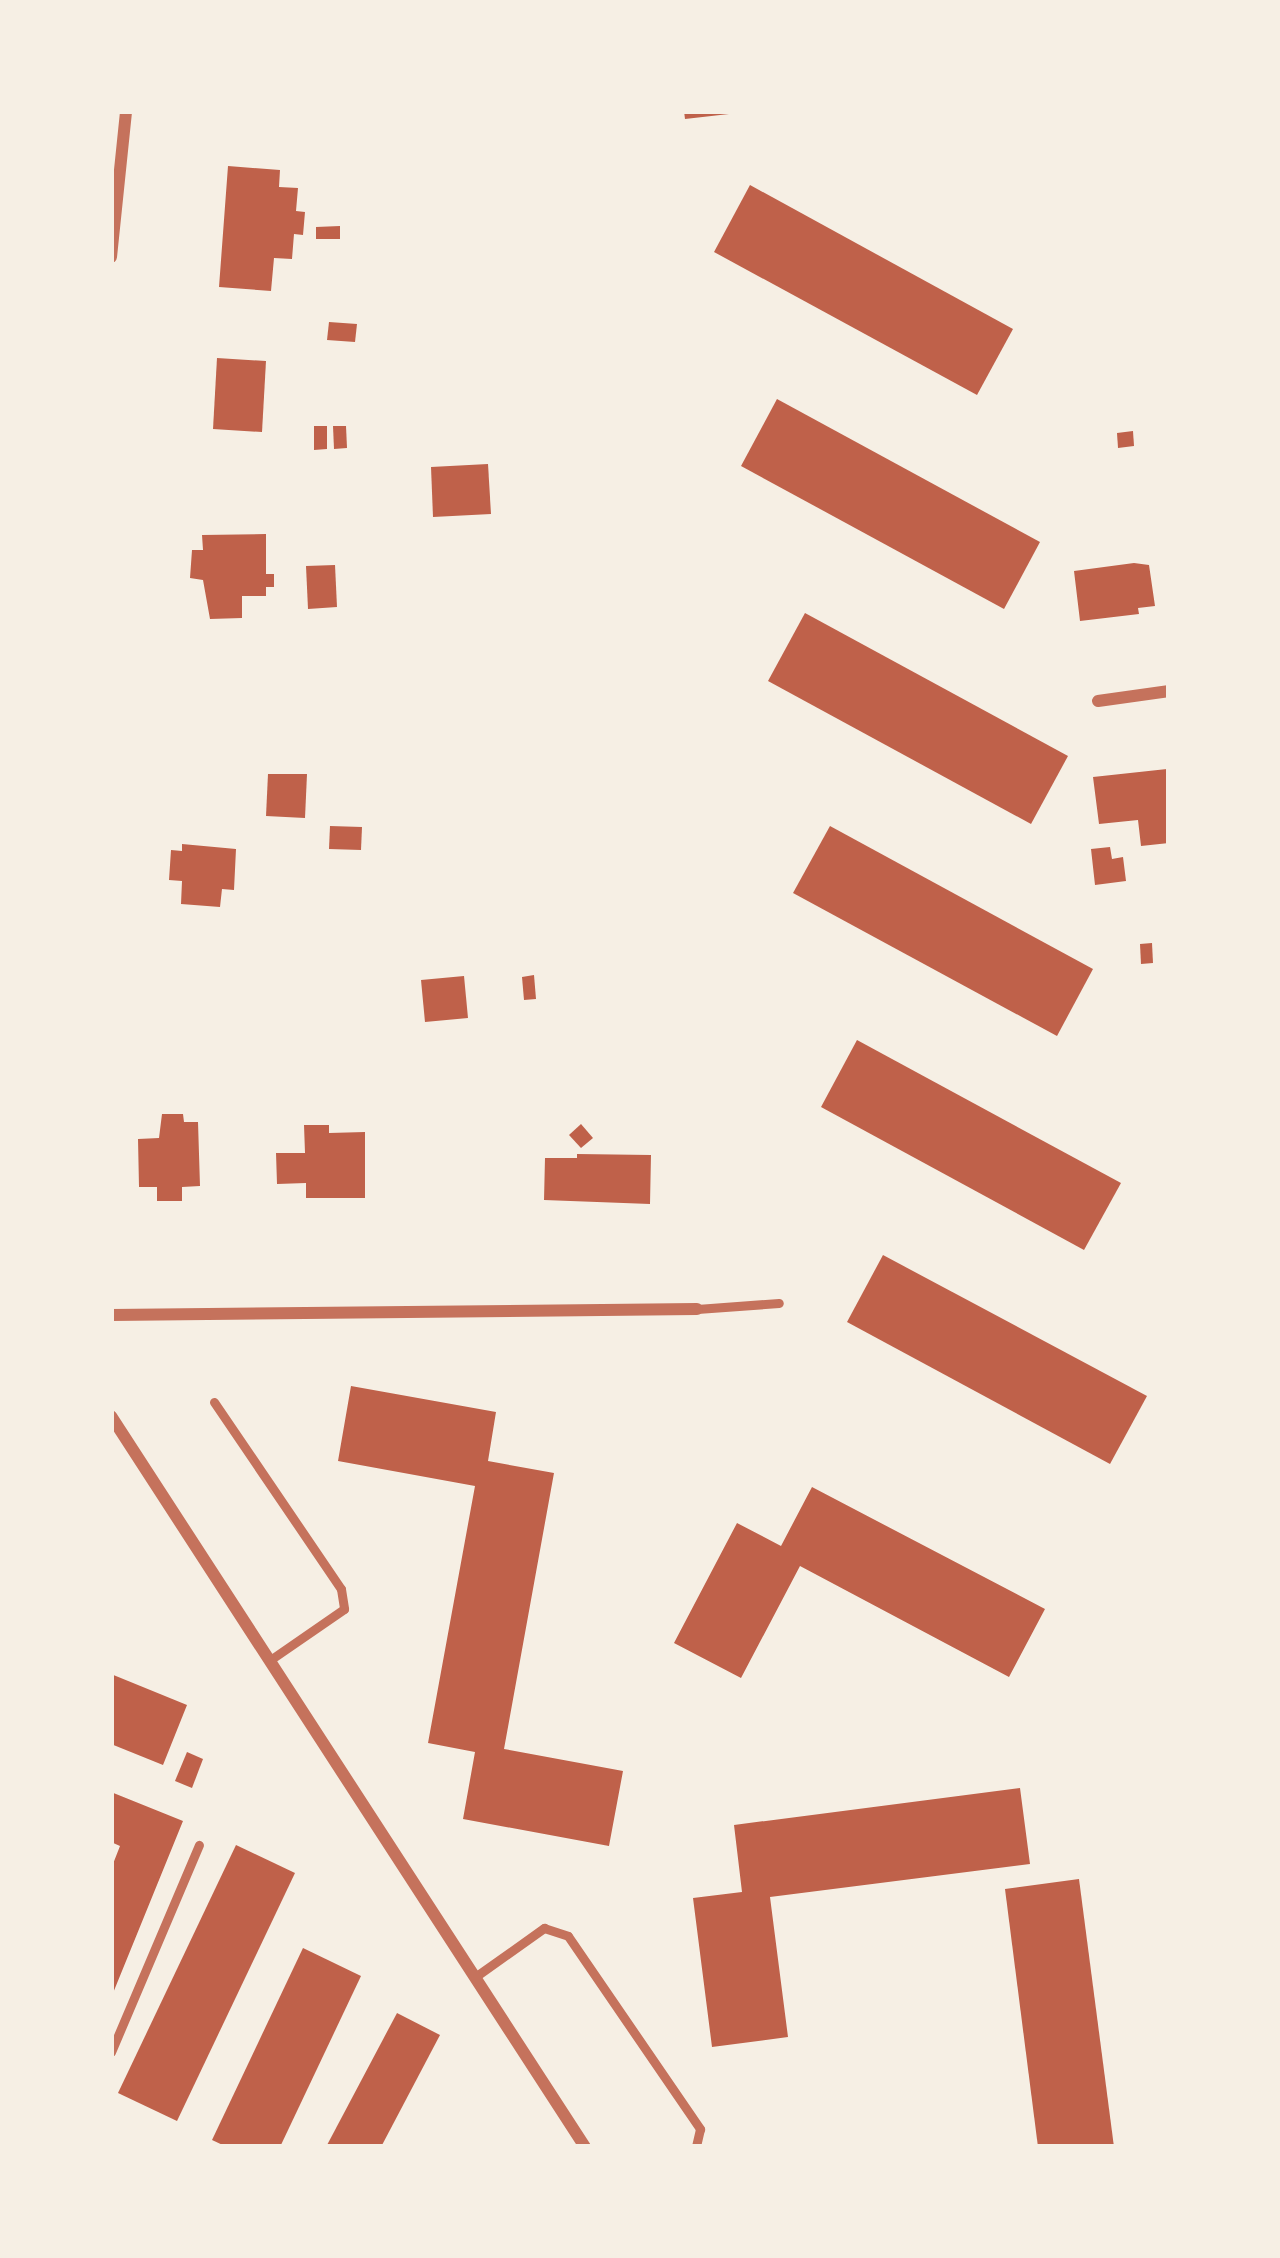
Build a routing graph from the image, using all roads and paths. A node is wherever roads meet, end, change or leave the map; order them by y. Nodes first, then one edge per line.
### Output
1 (126, 111) edge
2 (111, 257) edge
3 (1169, 692) edge
4 (1098, 701) dead end
5 (779, 1303) dead end
6 (697, 1309) joint
7 (111, 1315) edge
8 (214, 1402) dead end
9 (111, 1416) edge
10 (270, 1660) junction
11 (199, 1844) dead end
12 (475, 1977) junction
13 (111, 2052) edge
14 (585, 2147) edge
15 (696, 2147) edge

1 - 2 street
3 - 4 street
5 - 6 lane
6 - 7 street
8 - 10 lane
9 - 10 street
10 - 12 street
11 - 13 lane
12 - 14 street
12 - 15 lane

